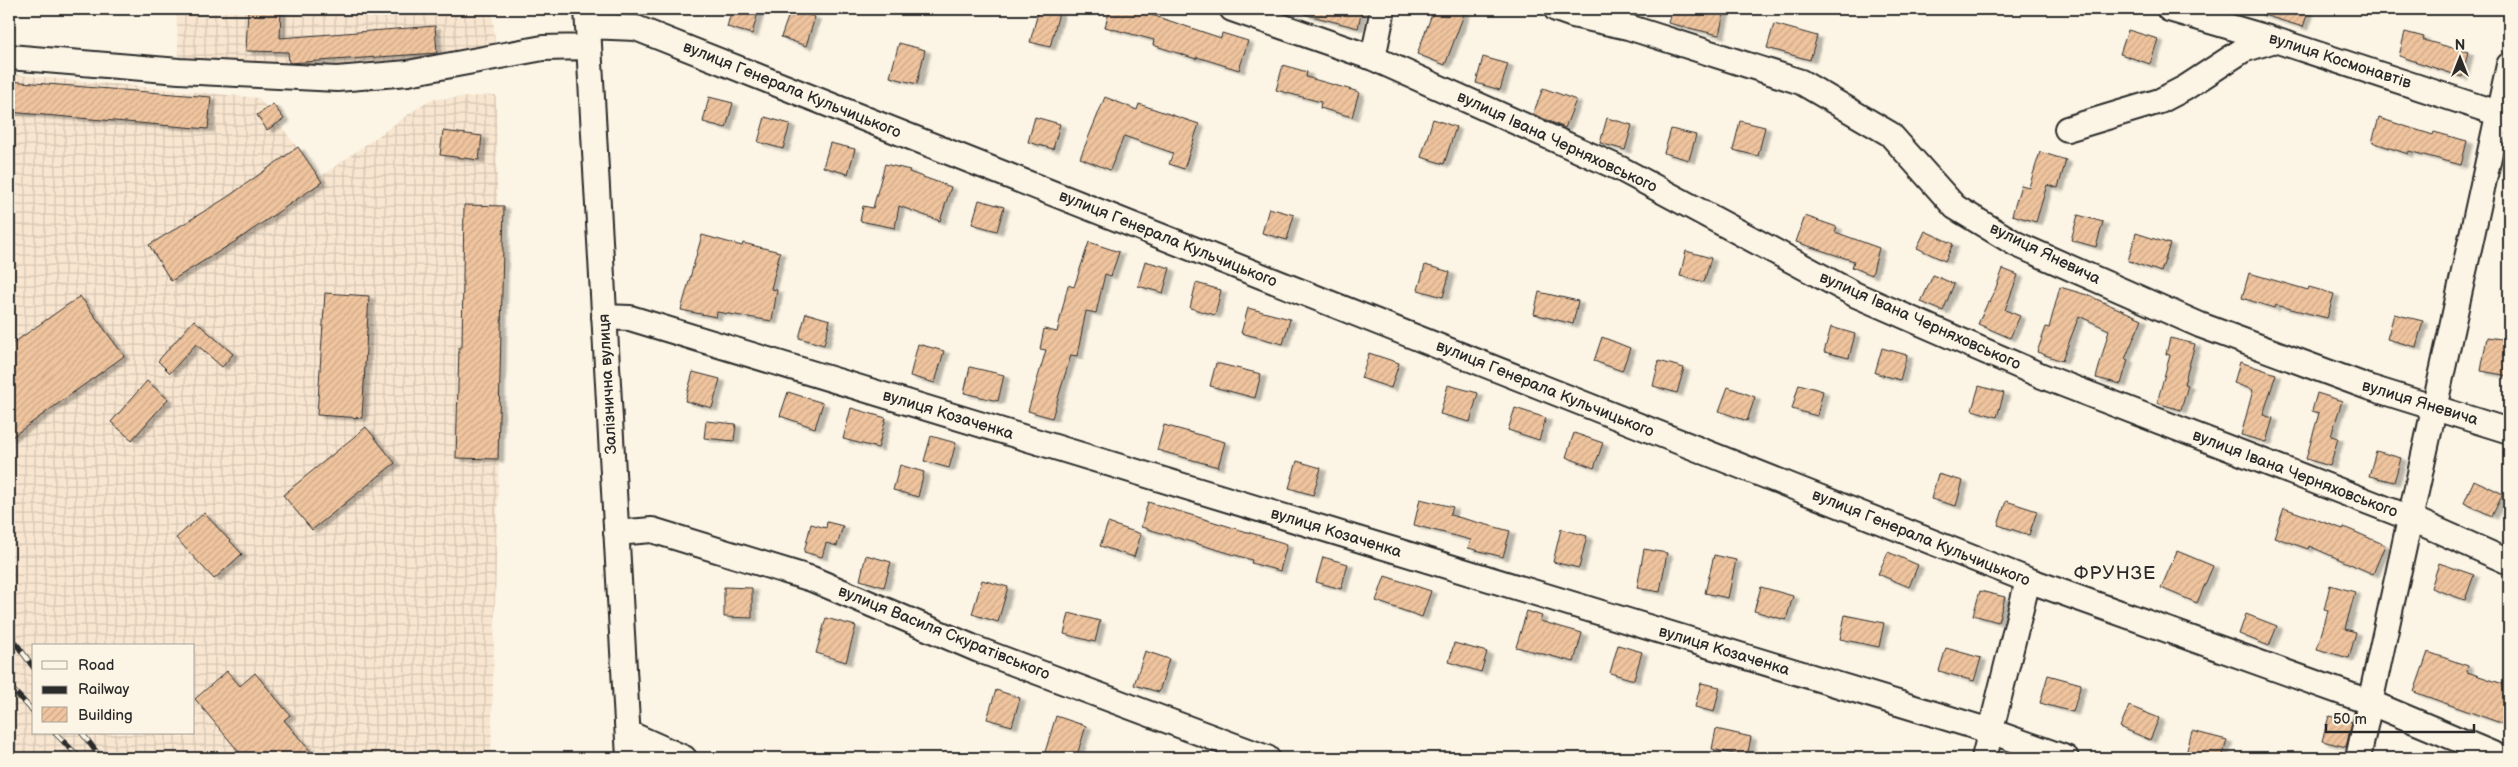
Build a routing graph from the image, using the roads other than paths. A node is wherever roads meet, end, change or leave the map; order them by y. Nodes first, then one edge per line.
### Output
1 (1232, 9) edge
2 (1383, 9) edge
3 (1556, 9) edge
4 (2169, 9) edge
5 (588, 27) edge
6 (2275, 40) junction
7 (9, 57) edge
8 (1373, 58) junction
9 (2509, 65) edge
10 (2504, 115) edge
11 (2068, 129) dead end
12 (604, 317) junction
13 (2435, 407) junction
14 (2509, 431) edge
15 (2410, 518) junction
16 (616, 533) junction
17 (2509, 562) edge
18 (2028, 580) junction
19 (2370, 702) junction
20 (1990, 731) junction
21 (628, 733) junction
22 (629, 758) edge
23 (684, 758) edge
24 (1267, 758) edge
25 (1984, 758) edge
26 (2066, 758) edge
27 (2358, 758) edge
28 (2502, 758) edge

1 - 8 street, вулиця Івана Черняховського
2 - 8 street
3 - 13 street, вулиця Яневича
4 - 6 street, вулиця Космонавтів
5 - 7 street, вулиця Генерала Кульчицького
5 - 12 street, Залізнична вулиця
5 - 18 street, вулиця Генерала Кульчицького
6 - 10 street, вулиця Космонавтів
6 - 11 street
8 - 15 street, вулиця Івана Черняховського
9 - 10 street
10 - 13 street
12 - 16 street, Залізнична вулиця
12 - 20 street, вулиця Козаченка
13 - 14 street, вулиця Яневича
13 - 15 street
15 - 17 street, вулиця Івана Черняховського
15 - 19 street
16 - 21 street, Залізнична вулиця
16 - 24 street, вулиця Василя Скуратівського
18 - 19 street, вулиця Генерала Кульчицького
18 - 20 street
19 - 27 street
19 - 28 street, вулиця Генерала Кульчицького
20 - 25 street
20 - 26 street, вулиця Козаченка
21 - 22 street, Залізнична вулиця
21 - 23 street

